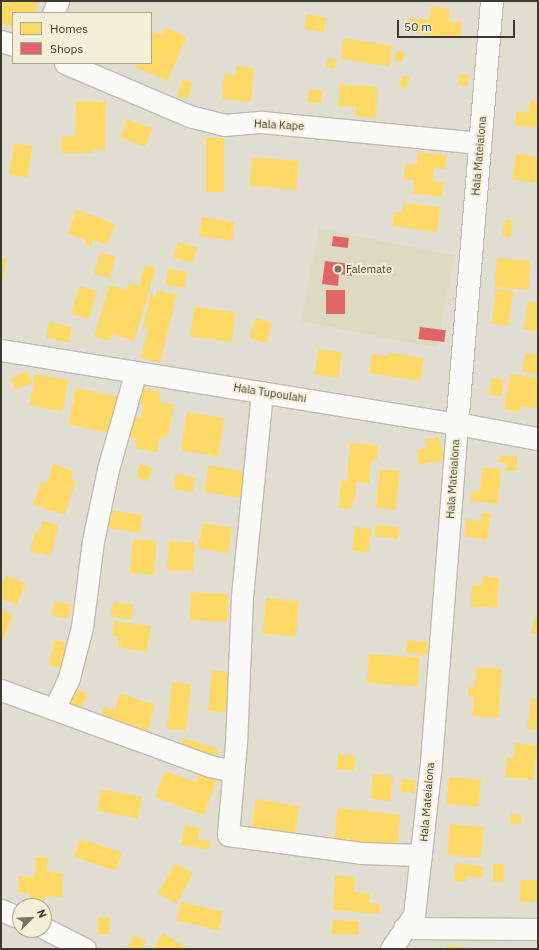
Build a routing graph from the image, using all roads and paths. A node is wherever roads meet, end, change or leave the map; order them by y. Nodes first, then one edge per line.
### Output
1 (58, 1) edge
2 (492, 1) edge
3 (53, 12) edge
4 (1, 41) edge
5 (12, 45) edge
6 (67, 64) edge
7 (480, 143) junction
8 (3, 354) edge
9 (135, 374) junction
10 (262, 392) junction
11 (457, 424) junction
12 (538, 439) edge
13 (1, 690) edge
14 (54, 709) junction
15 (233, 772) junction
16 (422, 855) junction
17 (1, 910) edge
18 (12, 915) edge
19 (404, 928) junction
20 (538, 929) edge
21 (52, 932) edge
22 (85, 949) edge
23 (391, 949) edge

1 - 3 street
2 - 7 main road, Hala Mateialona
4 - 5 street
6 - 7 street, Hala Kape
7 - 11 main road, Hala Mateialona
8 - 9 street, Hala Tupoulahi
9 - 10 street, Hala Tupoulahi
9 - 14 street
10 - 11 street, Hala Tupoulahi
10 - 15 street
11 - 12 main road, Hala Tupoulahi
11 - 16 street, Hala Mateialona
13 - 14 street
14 - 15 street
15 - 16 street
16 - 19 street, Hala Mateialona
17 - 18 street
19 - 20 street
19 - 23 street, Hala Mateialona
21 - 22 street

